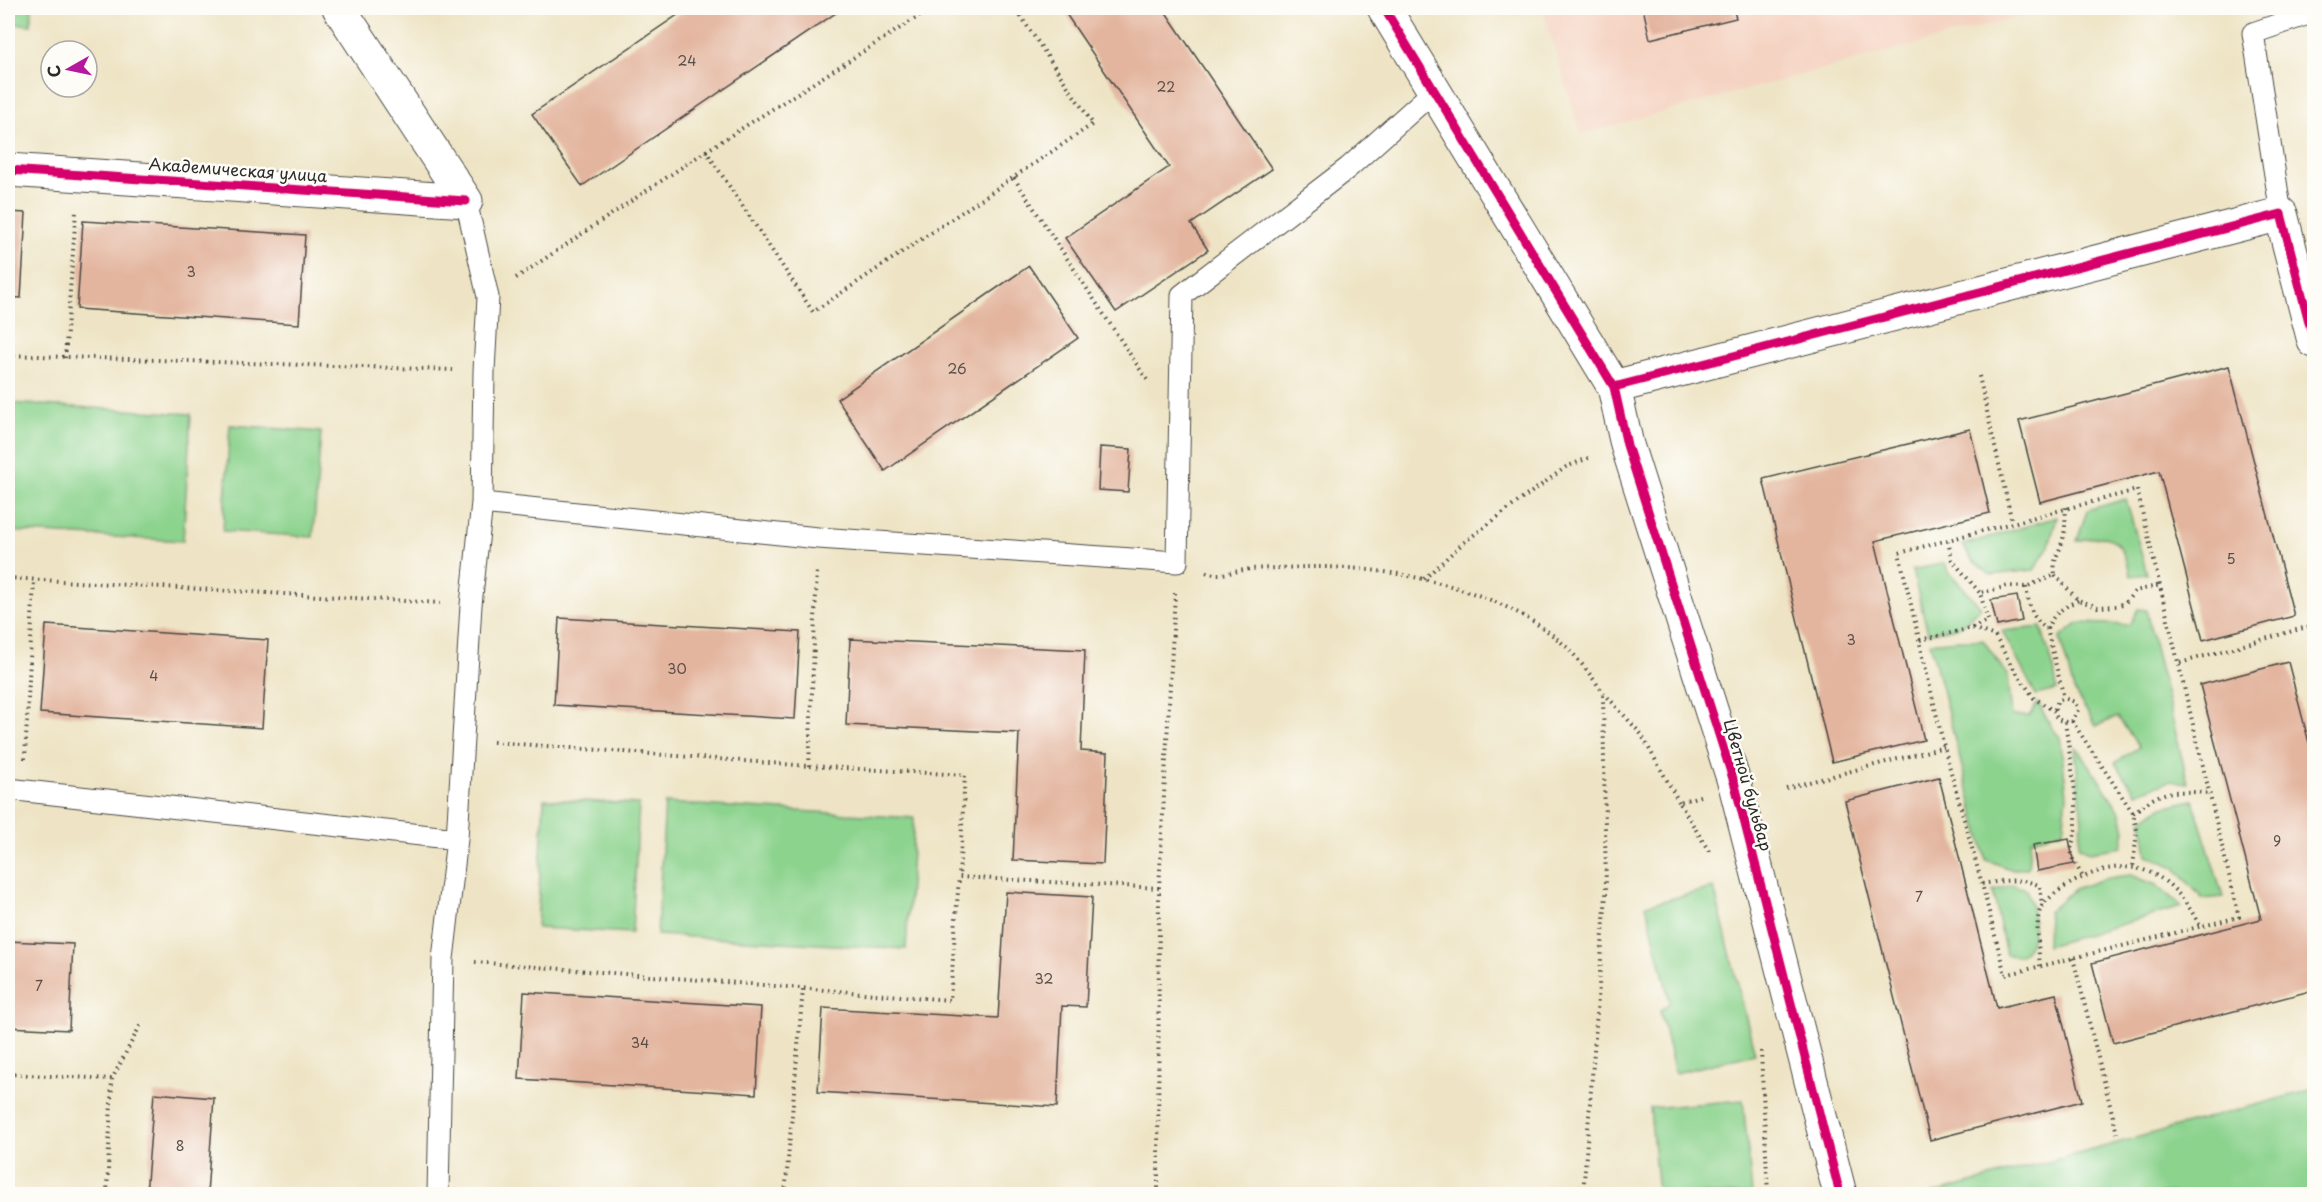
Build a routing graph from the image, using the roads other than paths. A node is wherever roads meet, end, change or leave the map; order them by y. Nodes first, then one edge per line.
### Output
1 (339, 8) edge
2 (1384, 8) edge
3 (2314, 12) edge
4 (1435, 90) junction
5 (8, 170) edge
6 (466, 201) junction
7 (2281, 214) junction
8 (2314, 341) edge
9 (1614, 387) junction
10 (482, 503) junction
11 (16, 789) edge
12 (457, 840) junction
13 (438, 1194) edge
14 (1840, 1194) edge

1 - 6 street
2 - 4 street, Цветной бульвар
3 - 7 lane
4 - 9 street, Цветной бульвар
4 - 10 lane
5 - 6 street, Академическая улица
6 - 10 lane
7 - 8 street
7 - 9 street
9 - 14 street, Цветной бульвар
10 - 12 lane
11 - 12 lane
12 - 13 lane

